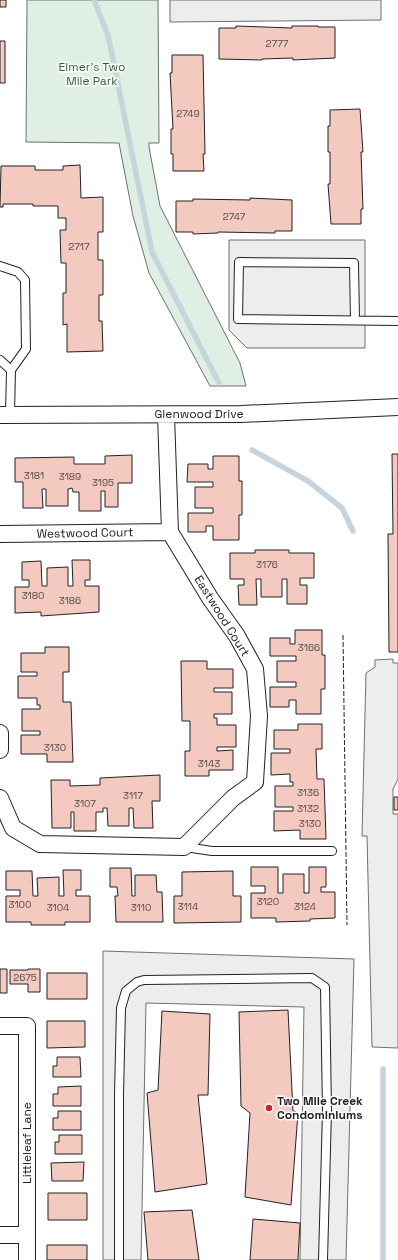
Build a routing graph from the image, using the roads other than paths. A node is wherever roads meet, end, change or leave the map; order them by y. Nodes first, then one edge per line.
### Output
1 (0, 266) edge
2 (354, 320) junction
3 (398, 321) edge
4 (0, 360) edge
5 (11, 370) junction
6 (398, 407) edge
7 (5, 415) edge
8 (166, 415) junction
9 (170, 532) junction
10 (0, 534) edge
11 (0, 733) edge
12 (0, 750) edge
13 (0, 798) edge
14 (184, 847) junction
15 (332, 851) dead end
16 (0, 1026) edge
17 (0, 1235) edge
18 (27, 1235) junction
19 (27, 1260) edge
20 (119, 1260) edge
21 (323, 1260) edge

1 - 5 lane
2 - 2 lane
2 - 3 lane
4 - 5 lane
5 - 7 lane
6 - 8 street, Glenwood Drive
7 - 8 street, Glenwood Drive
8 - 9 street, Eastwood Court
9 - 10 street, Westwood Court
9 - 14 street, Eastwood Court
11 - 12 street
13 - 14 street
14 - 15 lane
16 - 18 street, Littleleaf Lane
17 - 18 street
18 - 19 street, Littleleaf Lane
20 - 21 lane

